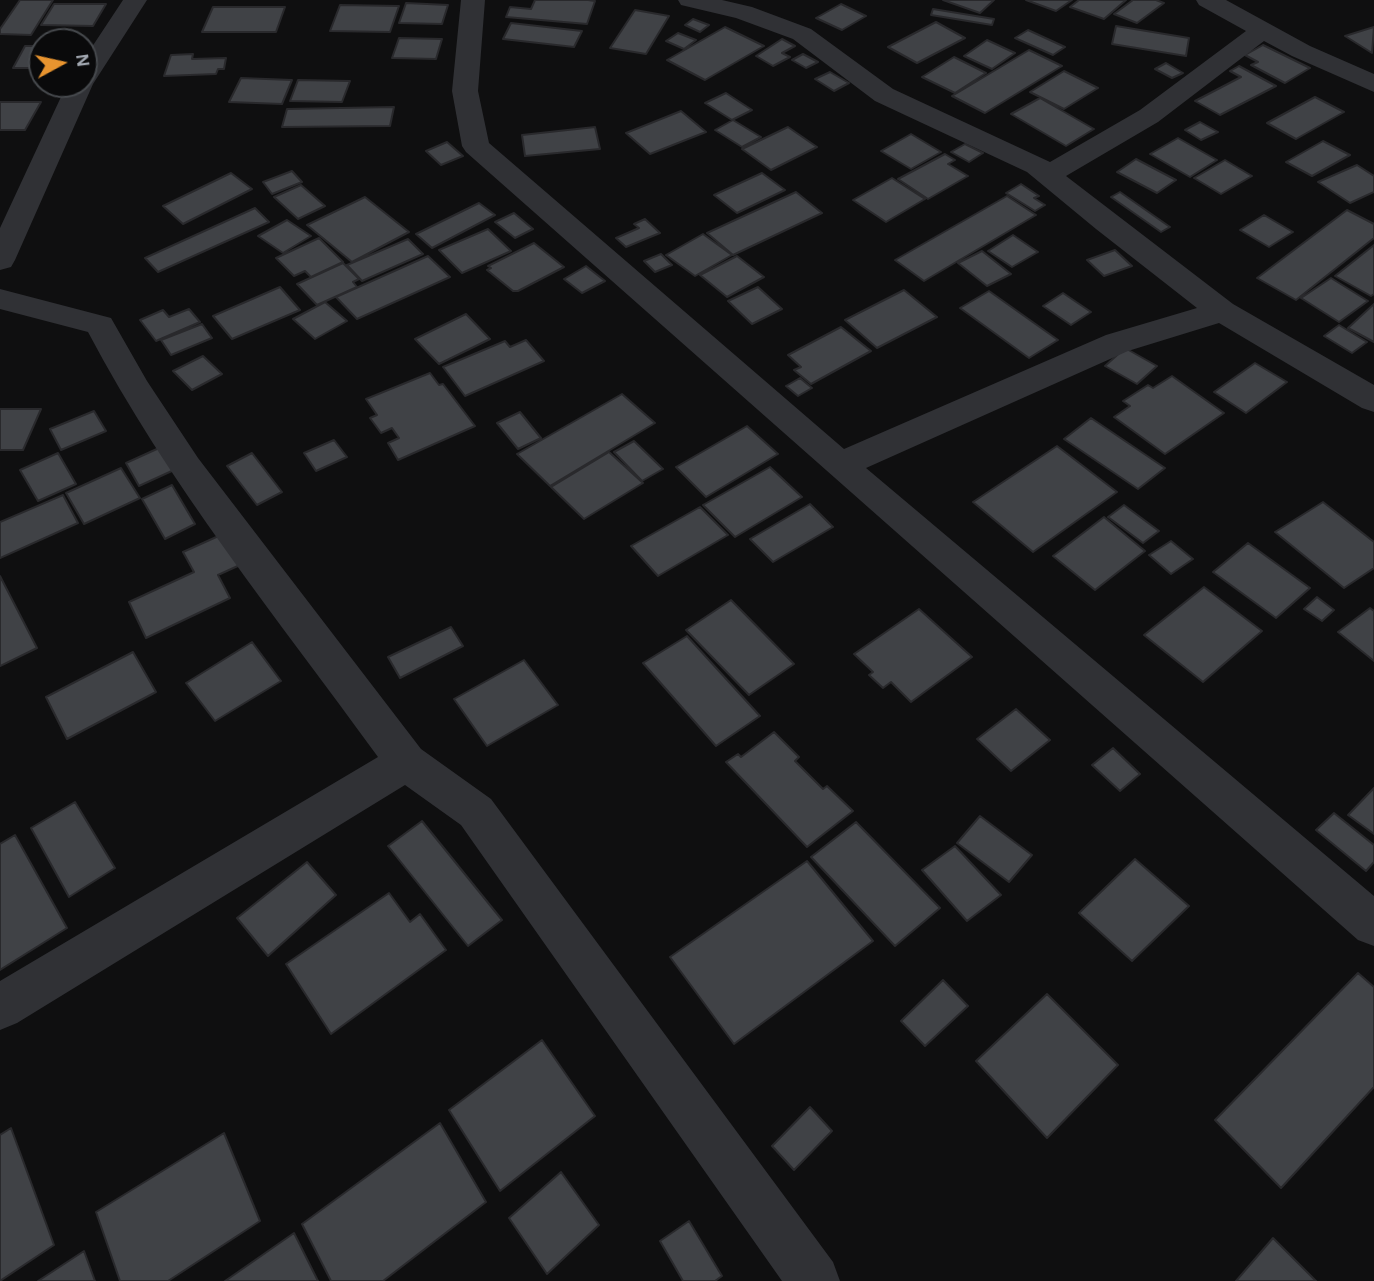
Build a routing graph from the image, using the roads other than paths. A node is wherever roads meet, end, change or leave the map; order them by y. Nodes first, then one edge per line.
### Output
1 (135, 0) edge
2 (473, 0) edge
3 (690, 0) edge
4 (1208, 0) edge
5 (1262, 31) junction
6 (98, 57) edge
7 (1374, 84) edge
8 (74, 98) edge
9 (1048, 174) junction
10 (0, 260) edge
11 (0, 299) edge
12 (1222, 311) junction
13 (1374, 400) edge
14 (840, 466) junction
15 (406, 762) junction
16 (1374, 925) edge
17 (0, 1007) edge
18 (812, 1280) edge

1 - 6 street
2 - 14 street
3 - 9 street
4 - 5 street
5 - 7 street
5 - 9 street
8 - 10 street
9 - 12 street
11 - 15 street
12 - 13 street
12 - 14 street
14 - 16 street
15 - 17 street
15 - 18 street

